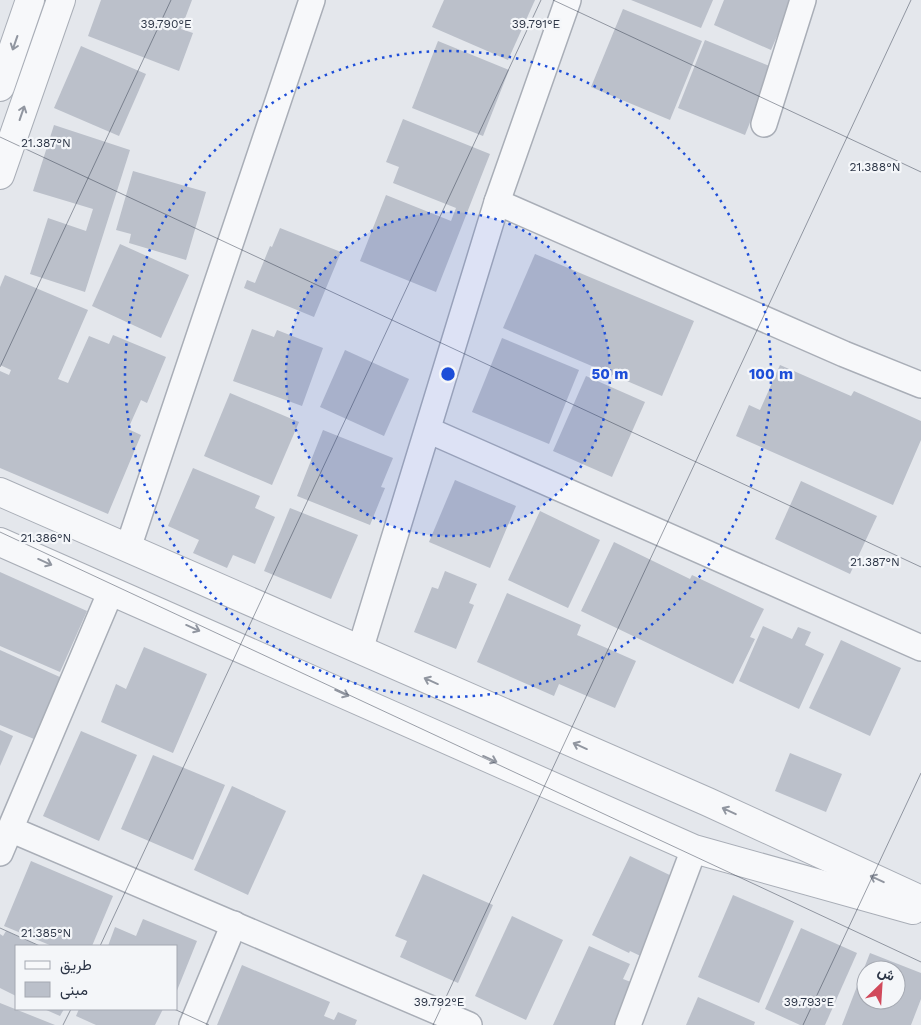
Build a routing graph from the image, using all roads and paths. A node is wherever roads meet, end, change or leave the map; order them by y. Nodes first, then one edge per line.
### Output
1 (30, 0) edge
2 (61, 0) edge
3 (312, 0) edge
4 (568, 0) edge
5 (803, 0) edge
6 (0, 87) edge
7 (764, 124) dead end
8 (0, 175) edge
9 (497, 202) junction
10 (921, 385) edge
11 (428, 430) junction
12 (0, 492) edge
13 (0, 542) edge
14 (128, 548) junction
15 (111, 591) junction
16 (921, 648) edge
17 (360, 650) junction
18 (10, 829) junction
19 (694, 849) junction
20 (0, 853) edge
21 (921, 900) edge
22 (921, 913) edge
23 (234, 924) junction
24 (461, 1023) edge
25 (192, 1025) edge
26 (628, 1025) edge

1 -> 6 street
8 -> 2 street
3 - 14 street
4 - 9 street
5 - 7 street
9 - 10 street
9 - 11 street
11 - 16 street
11 - 17 street
12 - 14 street
13 -> 15 street
14 - 17 street
15 - 18 street
15 -> 19 street
21 -> 17 street
18 - 20 street
18 - 23 street
19 - 22 street
19 - 26 street
23 - 24 street
23 - 25 street

